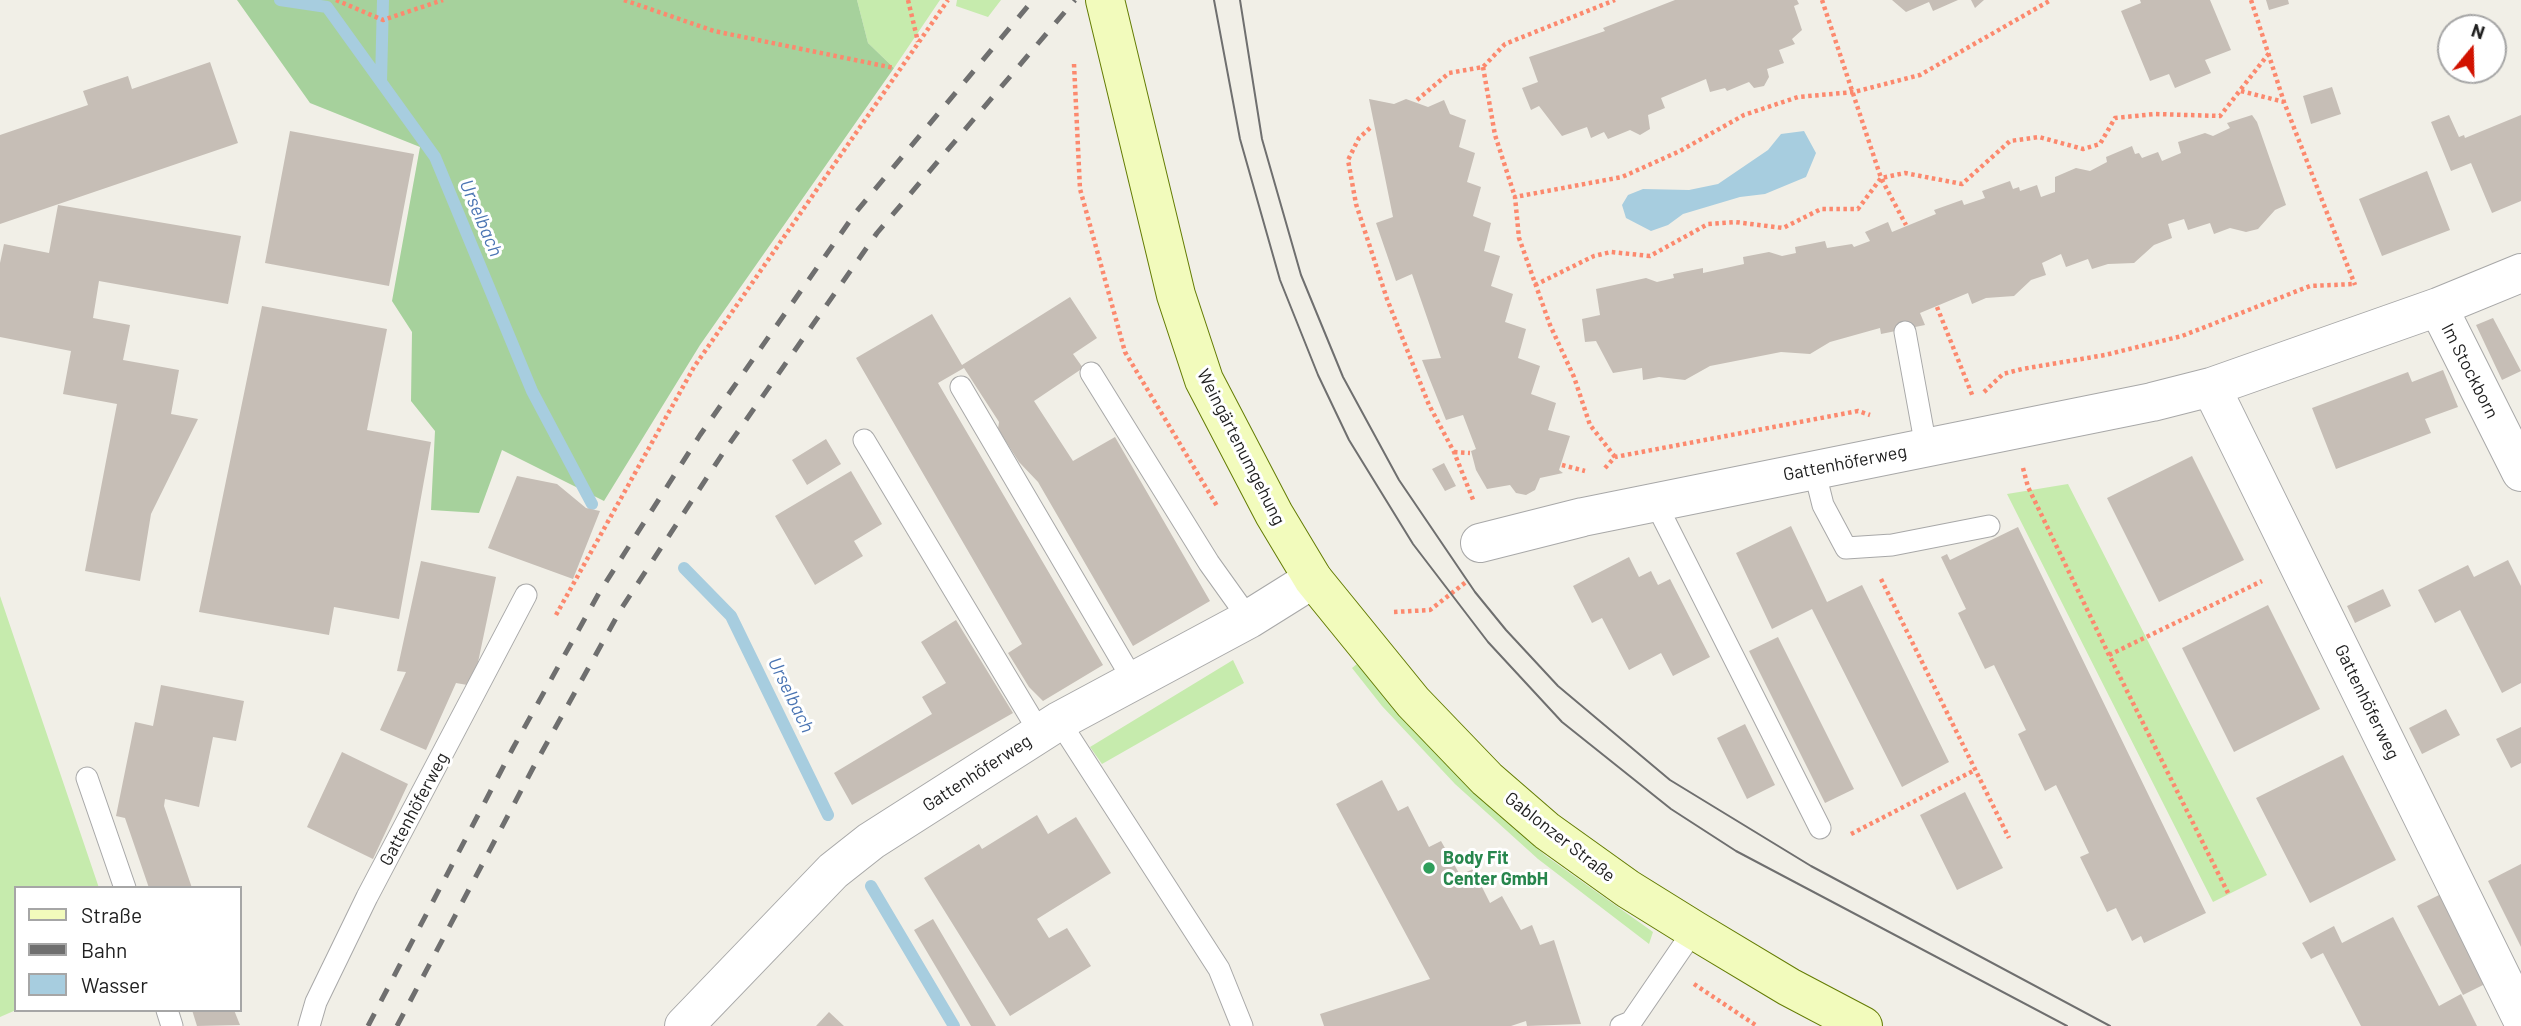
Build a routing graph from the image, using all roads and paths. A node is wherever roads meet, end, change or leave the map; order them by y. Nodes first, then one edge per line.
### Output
1 (337, 0) edge
2 (443, 0) edge
3 (624, 0) edge
4 (908, 0) edge
5 (948, 0) edge
6 (1105, 0) edge
7 (1131, 0) edge
8 (1615, 0) edge
9 (1822, 0) edge
10 (2051, 0) edge
11 (2251, 0) edge
12 (918, 41) junction
13 (2270, 52) junction
14 (1074, 61) dead end
15 (1483, 67) junction
16 (894, 68) dead end
17 (1854, 92) junction
18 (2241, 92) junction
19 (1417, 100) dead end
20 (2284, 102) junction
21 (1133, 106) junction
22 (1370, 128) dead end
23 (1881, 178) junction
24 (1080, 189) dead end
25 (1515, 197) junction
26 (1906, 225) dead end
27 (2521, 273) edge
28 (2354, 284) junction
29 (1535, 285) junction
30 (1937, 307) dead end
31 (2438, 307) junction
32 (2371, 331) junction
33 (1905, 332) dead end
34 (694, 367) dead end
35 (1091, 373) dead end
36 (961, 387) dead end
37 (2211, 387) junction
38 (1974, 401) junction
39 (2012, 430) junction
40 (1924, 433) junction
41 (864, 440) dead end
42 (1454, 452) junction
43 (1469, 453) dead end
44 (1562, 465) dead end
45 (1814, 469) junction
46 (1587, 472) dead end
47 (2521, 472) edge
48 (1655, 502) junction
49 (1989, 526) dead end
50 (1480, 543) junction
51 (1866, 548) junction
52 (2299, 563) junction
53 (1313, 579) junction
54 (526, 595) dead end
55 (1249, 619) junction
56 (1361, 636) junction
57 (2109, 655) junction
58 (1133, 680) junction
59 (1050, 727) junction
60 (1975, 770) junction
61 (87, 778) dead end
62 (1820, 828) joint
63 (2009, 838) dead end
64 (124, 886) edge
65 (2228, 893) dead end
66 (1694, 930) junction
67 (2521, 1017) edge
68 (309, 1026) edge
69 (684, 1026) edge
70 (1242, 1026) edge
71 (1621, 1026) edge
72 (1863, 1026) edge

1 - 2 path
3 - 16 path
4 - 12 path
5 - 12 path
6 - 21 main road, Weingärtenumgehung
7 - 21 main road, Weingärtenumgehung
8 - 15 path
9 - 17 path
10 - 17 path
11 - 13 path
12 - 34 path
13 - 18 path
13 - 20 path
14 - 24 path
15 - 19 path
15 - 25 path
17 - 23 path
17 - 25 path
18 - 20 path
18 - 23 path
20 - 28 path
21 - 53 main road, Weingärtenumgehung
22 - 42 path
23 - 26 path
23 - 29 path
25 - 29 path
27 - 31 street, Gattenhöferweg
28 - 32 path
28 - 38 path
29 - 40 path
30 - 38 path
31 - 32 street, Gattenhöferweg
31 - 47 street, Im Stockborn
32 - 37 street, Gattenhöferweg
33 - 40 lane
35 - 55 lane
36 - 58 lane
37 - 39 street, Gattenhöferweg
37 - 52 street, Gattenhöferweg
38 - 40 path
39 - 40 street, Gattenhöferweg
39 - 57 path
40 - 45 street, Gattenhöferweg
41 - 59 lane
42 - 43 path
42 - 50 path
44 - 46 path
45 - 48 street, Gattenhöferweg
45 - 51 lane
48 - 50 street, Gattenhöferweg
48 - 62 lane
49 - 51 lane
50 - 56 path
51 - 60 path
52 - 57 path
52 - 67 street, Gattenhöferweg
53 - 55 street, Gattenhöferweg
53 - 56 main road, Gablonzer Straße
54 - 68 lane, Gattenhöferweg
55 - 58 street, Gattenhöferweg
56 - 66 main road, Gablonzer Straße
57 - 65 path
58 - 59 street, Gattenhöferweg
59 - 69 street, Gattenhöferweg
59 - 70 lane
60 - 62 path
60 - 63 path
61 - 64 lane
66 - 71 lane
66 - 72 main road, Gablonzer Straße

